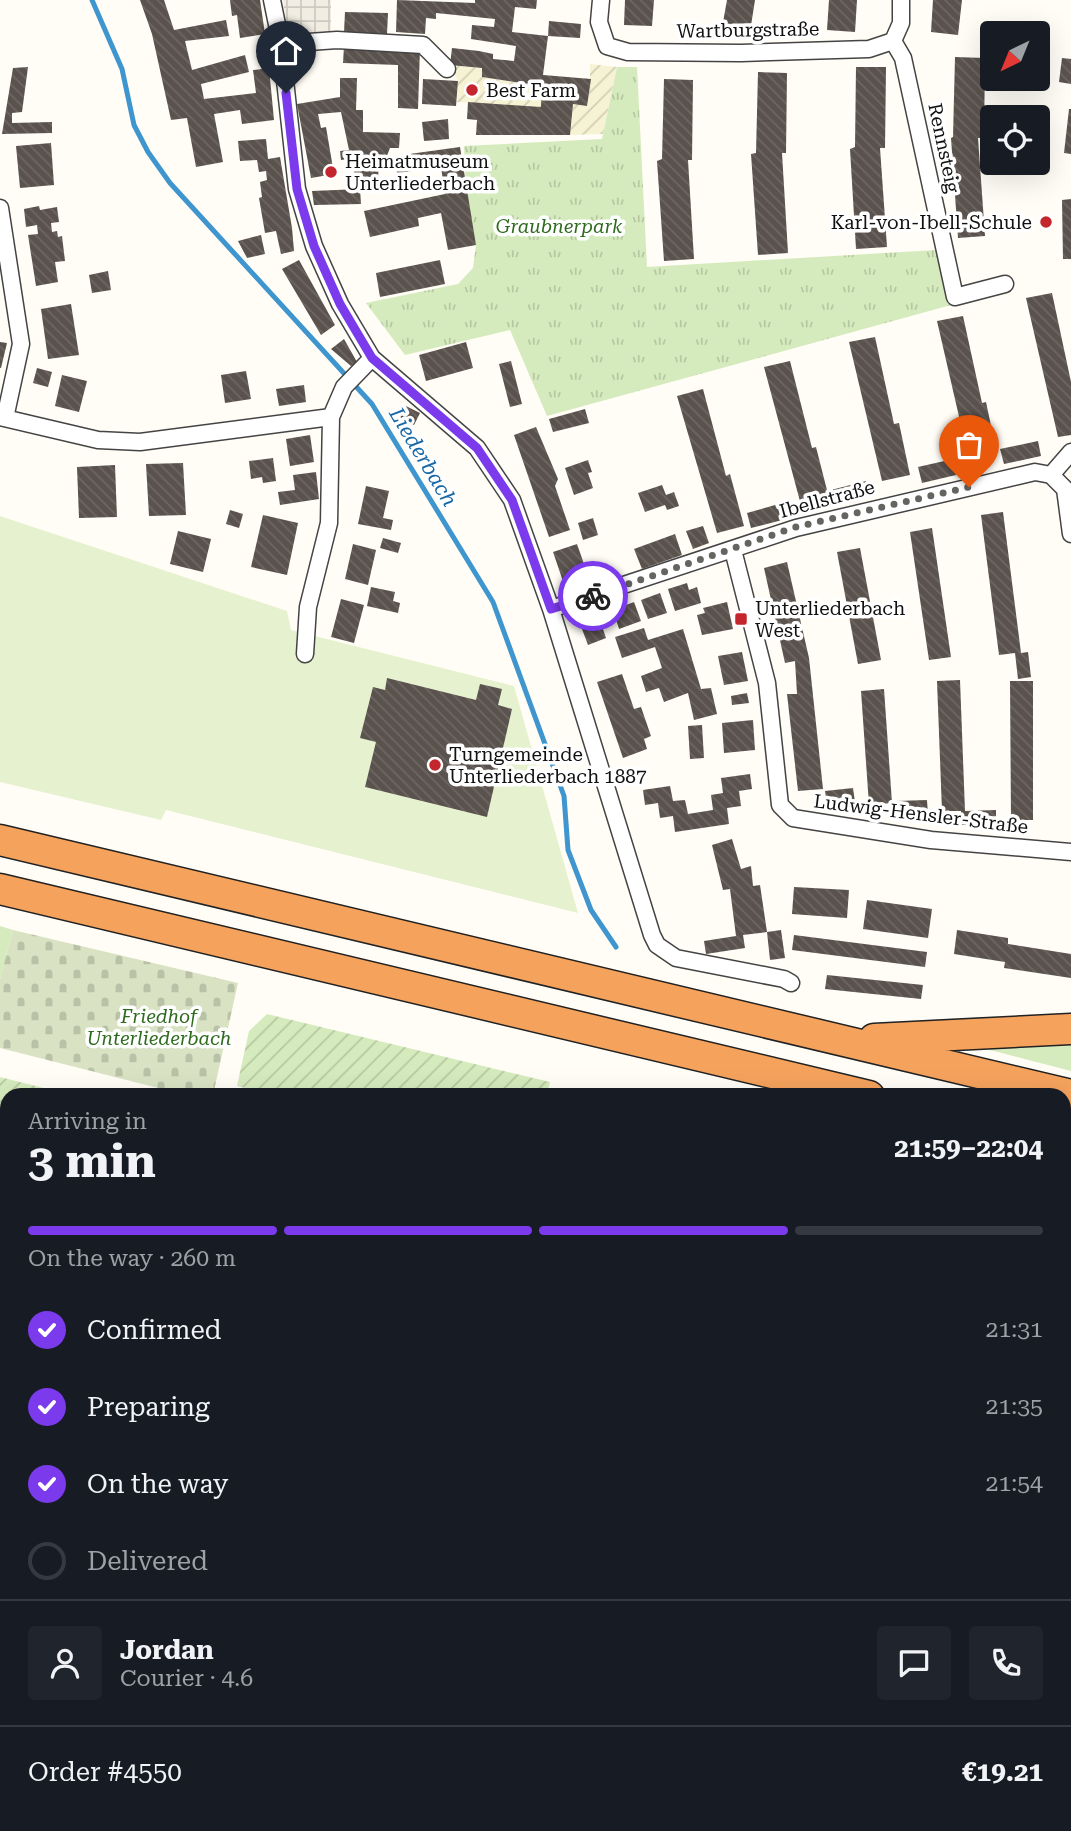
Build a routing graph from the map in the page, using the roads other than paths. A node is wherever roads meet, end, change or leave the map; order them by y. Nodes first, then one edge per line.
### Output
1 (272, 0) edge
2 (601, 0) edge
3 (901, 0) edge
4 (893, 41) junction
5 (281, 44) junction
6 (447, 69) dead end
7 (0, 208) edge
8 (1005, 284) dead end
9 (372, 358) junction
10 (3, 417) edge
11 (331, 417) junction
12 (1071, 452) edge
13 (1051, 475) junction
14 (1071, 534) edge
15 (733, 550) junction
16 (551, 609) junction
17 (305, 654) dead end
18 (0, 840) edge
19 (1071, 852) edge
20 (0, 889) edge
21 (792, 983) dead end
22 (1071, 1029) edge
23 (839, 1040) junction
24 (835, 1088) edge
25 (1038, 1088) edge

1 - 5 street
2 - 4 street, Wartburgstraße
3 - 4 street
4 - 8 street, Rennsteig
5 - 6 street
5 - 9 street
7 - 10 street
9 - 11 street
9 - 16 street
10 - 11 street
11 - 17 street
12 - 13 street
13 - 14 street
13 - 15 street, Ibellstraße
15 - 16 street, Ibellstraße
15 - 19 street, Ludwig-Hensler-Straße
16 - 21 street
18 - 23 highway
20 - 24 highway
22 - 23 highway
23 - 25 highway

